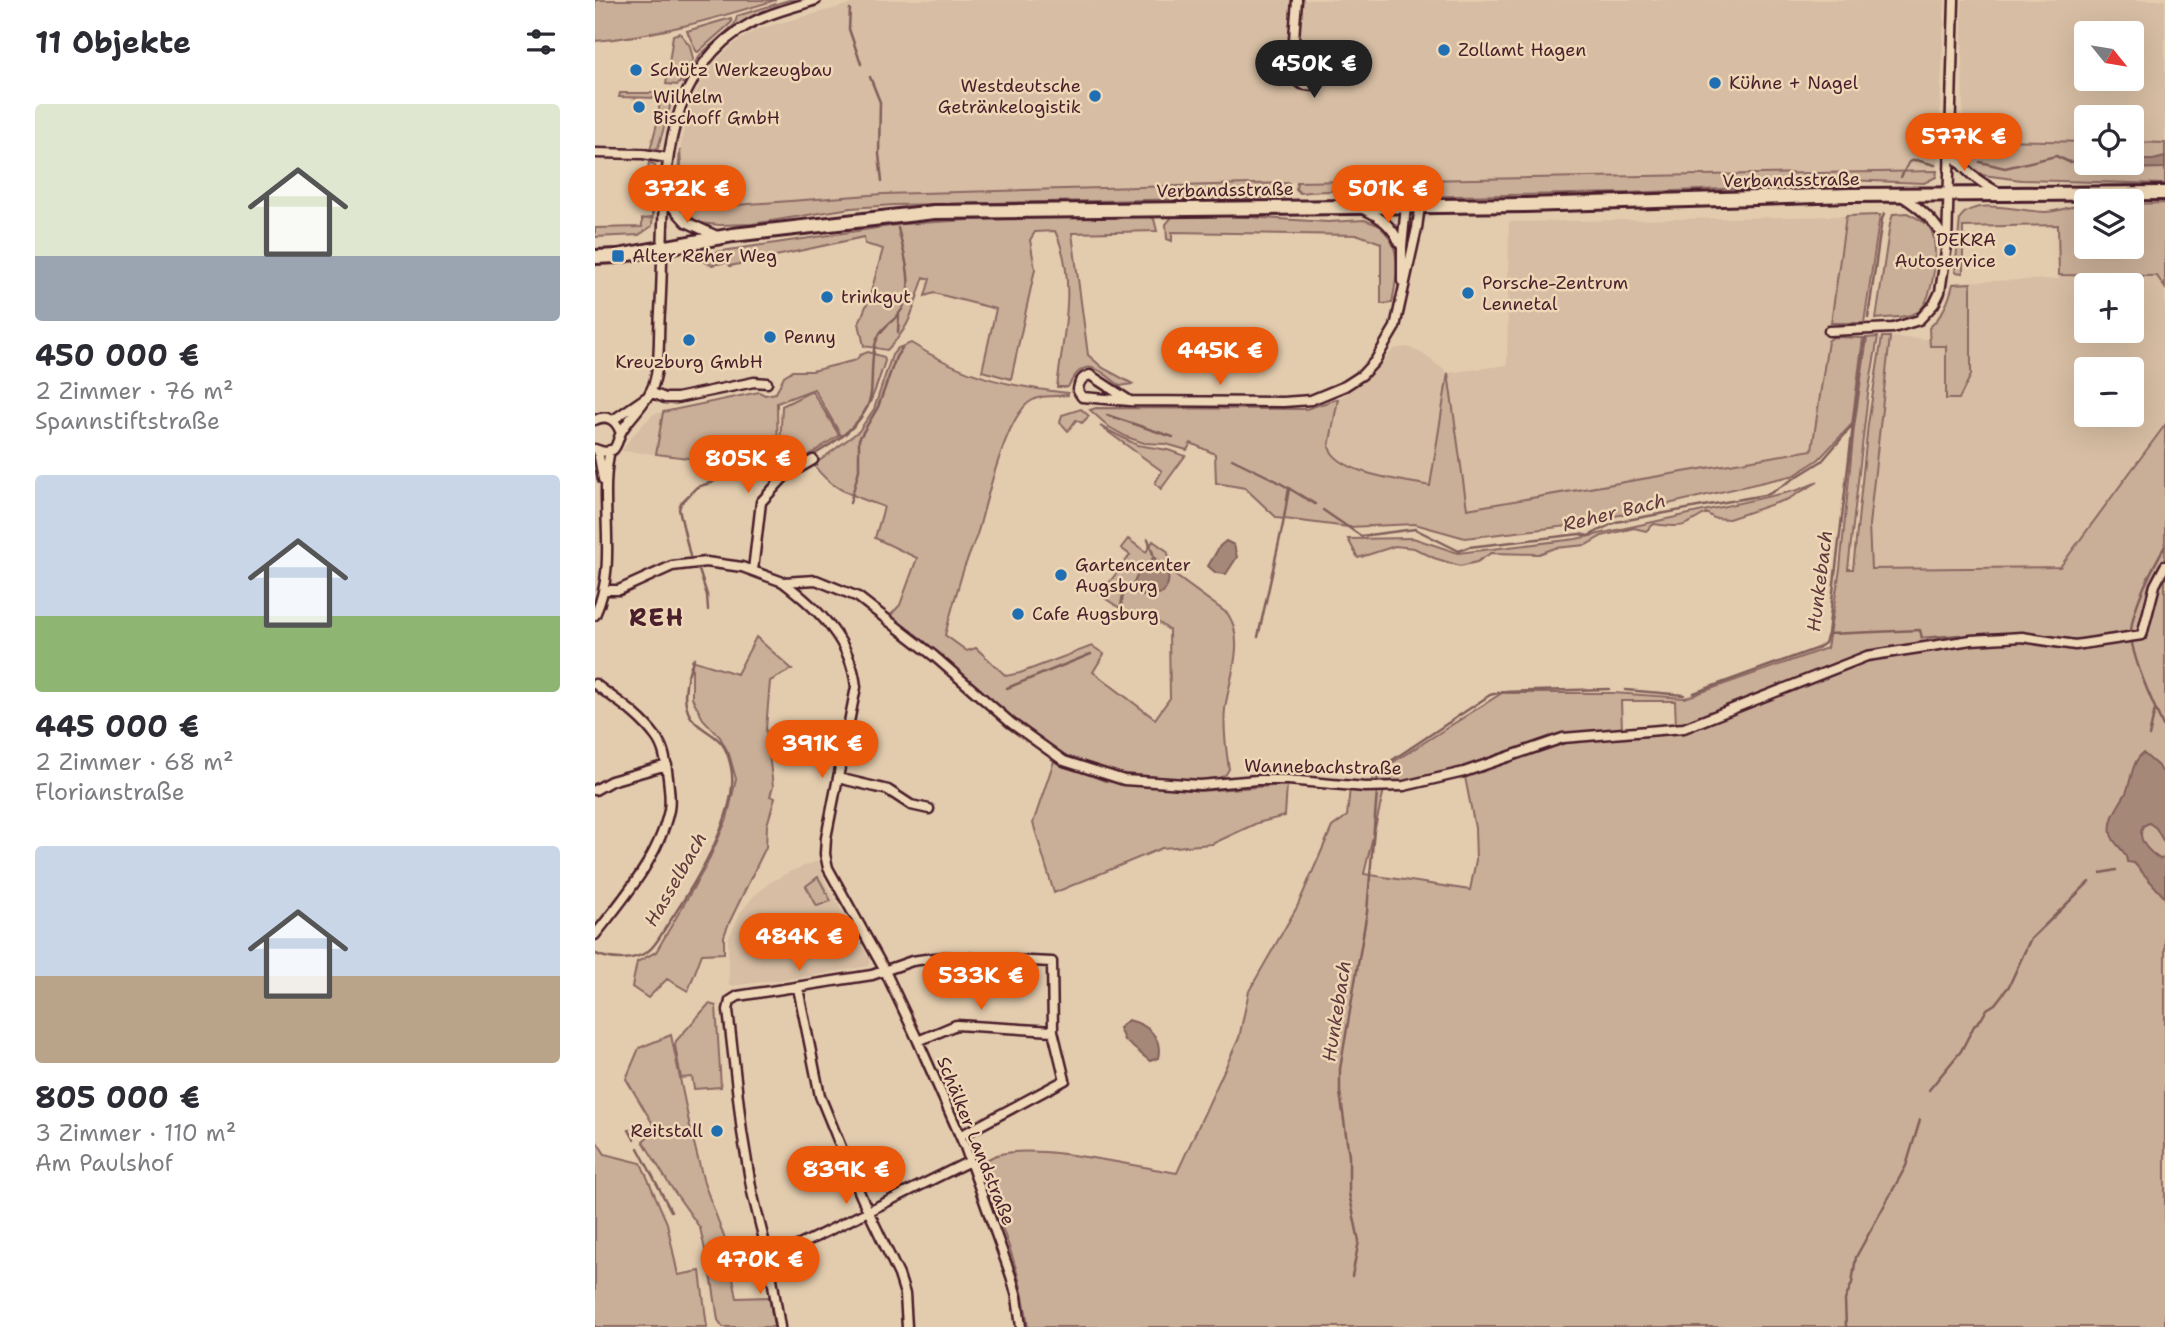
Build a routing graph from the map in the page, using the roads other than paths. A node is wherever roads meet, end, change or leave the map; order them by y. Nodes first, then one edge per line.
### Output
1 (816, 0) edge
2 (1297, 0) edge
3 (1954, 0) edge
4 (1295, 46) junction
5 (1950, 152) junction
6 (595, 153) edge
7 (668, 158) junction
8 (2165, 193) edge
9 (1949, 194) junction
10 (2000, 194) junction
11 (1900, 195) junction
12 (666, 200) junction
13 (1358, 206) junction
14 (1406, 206) junction
15 (1420, 206) junction
16 (719, 237) junction
17 (1947, 245) junction
18 (661, 247) junction
19 (1402, 247) junction
20 (595, 257) edge
21 (1403, 291) junction
22 (1829, 331) dead end
23 (767, 383) dead end
24 (649, 394) junction
25 (1130, 401) junction
26 (595, 420) edge
27 (613, 420) junction
28 (620, 431) junction
29 (596, 450) edge
30 (610, 450) junction
31 (813, 460) dead end
32 (605, 491) junction
33 (595, 525) edge
34 (605, 527) junction
35 (2165, 566) edge
36 (753, 570) junction
37 (783, 582) junction
38 (605, 590) junction
39 (595, 615) edge
40 (595, 684) edge
41 (667, 765) junction
42 (838, 778) junction
43 (595, 790) edge
44 (929, 809) dead end
45 (595, 935) edge
46 (885, 971) junction
47 (798, 988) junction
48 (1053, 1031) junction
49 (918, 1041) junction
50 (960, 1136) junction
51 (970, 1161) junction
52 (868, 1211) junction
53 (769, 1261) junction
54 (780, 1327) edge
55 (907, 1327) edge
56 (1021, 1327) edge

1 - 7 street
2 - 4 street
3 - 5 street
4 - 4 street
5 - 9 street
5 - 10 street
6 - 7 street
7 - 12 street
8 - 10 main road, Verbandsstraße
9 - 10 main road, Verbandsstraße
9 - 11 main road, Verbandsstraße
9 - 17 street
11 - 15 main road, Verbandsstraße
11 - 17 street
12 - 16 street
12 - 18 street
13 - 14 main road, Verbandsstraße
13 - 16 main road, Verbandsstraße
13 - 19 street
14 - 15 main road, Verbandsstraße
14 - 19 street
15 - 21 street
16 - 18 main road, Verbandsstraße
17 - 22 street
18 - 20 main road, Verbandsstraße
18 - 24 street
19 - 21 street
21 - 25 street
23 - 24 street
24 - 27 street
24 - 28 street
25 - 25 street
26 - 27 street
27 - 28 street
28 - 30 street
29 - 30 street
29 - 32 street
30 - 32 street
31 - 36 street
32 - 34 street
33 - 34 street
34 - 38 street
35 - 37 street, Wannebachstraße
36 - 37 street, Wannebachstraße
36 - 38 street, Wannebachstraße
37 - 42 street, Schälker Landstraße
38 - 39 street
40 - 41 street
41 - 43 street
41 - 45 street
42 - 44 street
42 - 46 street, Schälker Landstraße
46 - 47 street
46 - 48 street
46 - 49 street, Schälker Landstraße
47 - 52 street
47 - 53 street
48 - 49 street
48 - 50 street
49 - 50 street, Schälker Landstraße
50 - 51 street, Schälker Landstraße
51 - 52 street
51 - 56 street, Schälker Landstraße
52 - 53 street
52 - 55 street
53 - 54 street

